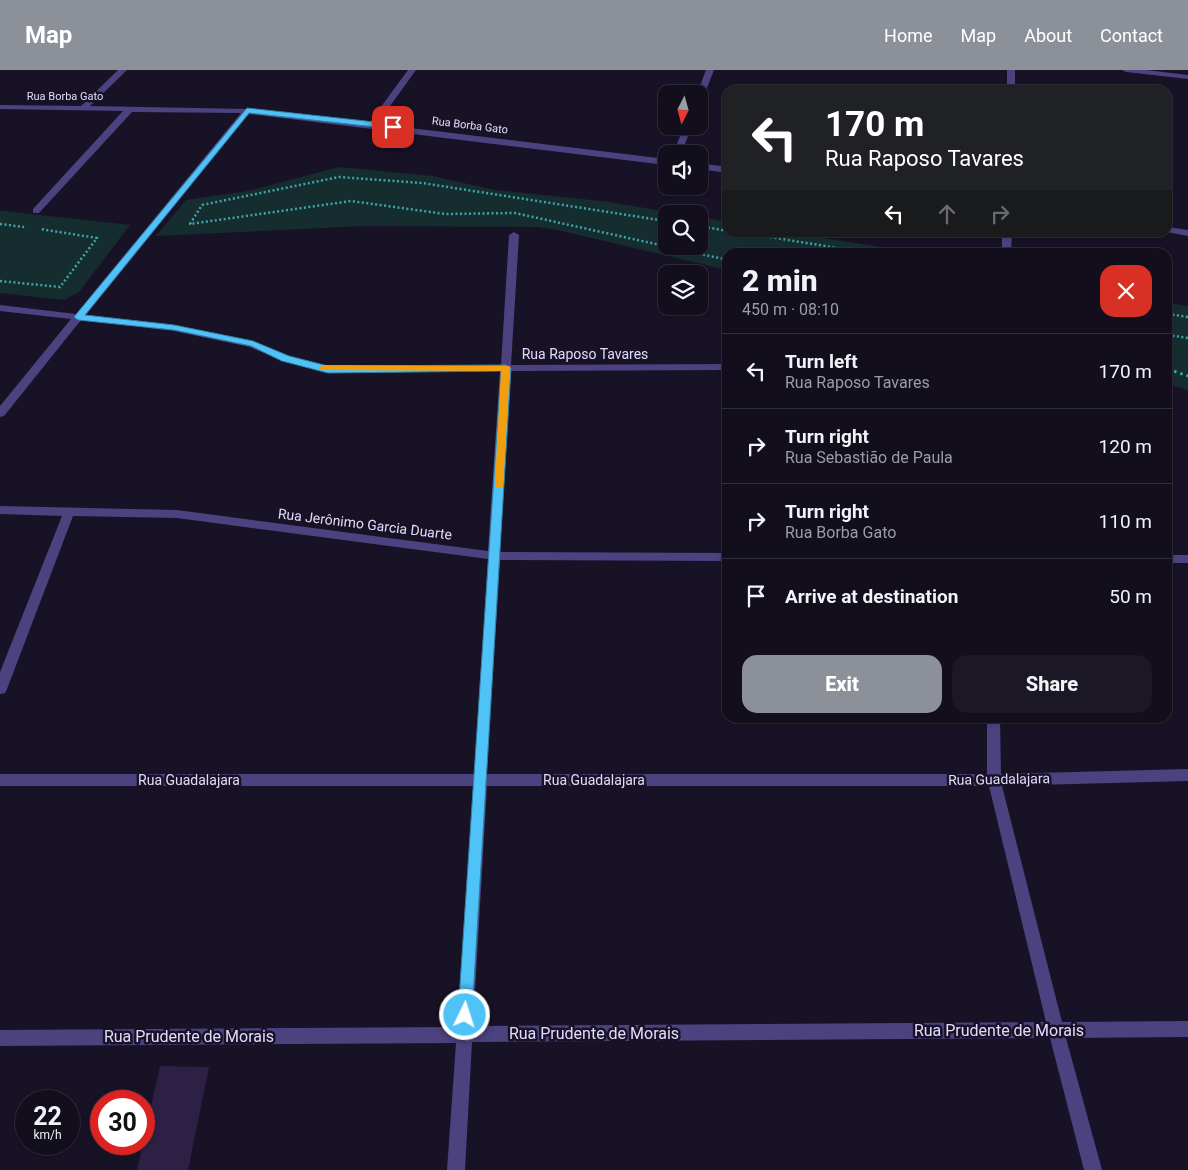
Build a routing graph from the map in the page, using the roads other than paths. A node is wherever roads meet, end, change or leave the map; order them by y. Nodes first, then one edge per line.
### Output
1 (123, 70) edge
2 (412, 70) edge
3 (710, 70) edge
4 (1012, 70) edge
5 (1126, 70) edge
6 (1188, 77) edge
7 (704, 85) edge
8 (1011, 85) edge
9 (0, 107) edge
10 (83, 108) junction
11 (130, 108) junction
12 (247, 110) junction
13 (373, 124) junction
14 (658, 161) edge
15 (708, 167) edge
16 (722, 169) edge
17 (36, 211) dead end
18 (1172, 231) edge
19 (1188, 233) edge
20 (514, 235) dead end
21 (0, 308) edge
22 (78, 317) junction
23 (506, 368) junction
24 (722, 368) edge
25 (0, 413) edge
26 (0, 510) edge
27 (69, 512) junction
28 (496, 556) junction
29 (722, 557) edge
30 (1172, 559) edge
31 (1188, 559) edge
32 (0, 690) edge
33 (993, 723) edge
34 (1188, 775) edge
35 (480, 779) junction
36 (0, 780) edge
37 (994, 780) junction
38 (1188, 1029) edge
39 (1056, 1030) junction
40 (464, 1034) junction
41 (0, 1038) edge
42 (456, 1170) edge
43 (1093, 1170) edge

1 - 10 street
2 - 13 street
3 - 7 street
4 - 8 street
5 - 6 street
9 - 10 street, Rua Borba Gato
10 - 11 street, Rua Borba Gato
11 - 12 street, Rua Borba Gato
11 - 17 street
12 - 13 street, Rua Borba Gato
12 - 22 street
13 - 14 street, Rua Borba Gato
15 - 16 street
18 - 19 street
20 - 23 street
21 - 22 street, Rua Raposo Tavares
22 - 23 street, Rua Raposo Tavares
22 - 25 street
23 - 24 street, Rua Raposo Tavares
23 - 28 street
26 - 27 street, Rua Jerônimo Garcia Duarte
27 - 28 street, Rua Jerônimo Garcia Duarte
27 - 32 street
28 - 29 street, Rua Jerônimo Garcia Duarte
28 - 35 street
30 - 31 street
33 - 37 street
34 - 37 street, Rua Guadalajara
35 - 36 street, Rua Guadalajara
35 - 37 street, Rua Guadalajara
35 - 40 street
37 - 39 street
38 - 39 street, Rua Prudente de Morais
39 - 40 street, Rua Prudente de Morais
39 - 43 street
40 - 41 street, Rua Prudente de Morais
40 - 42 street

